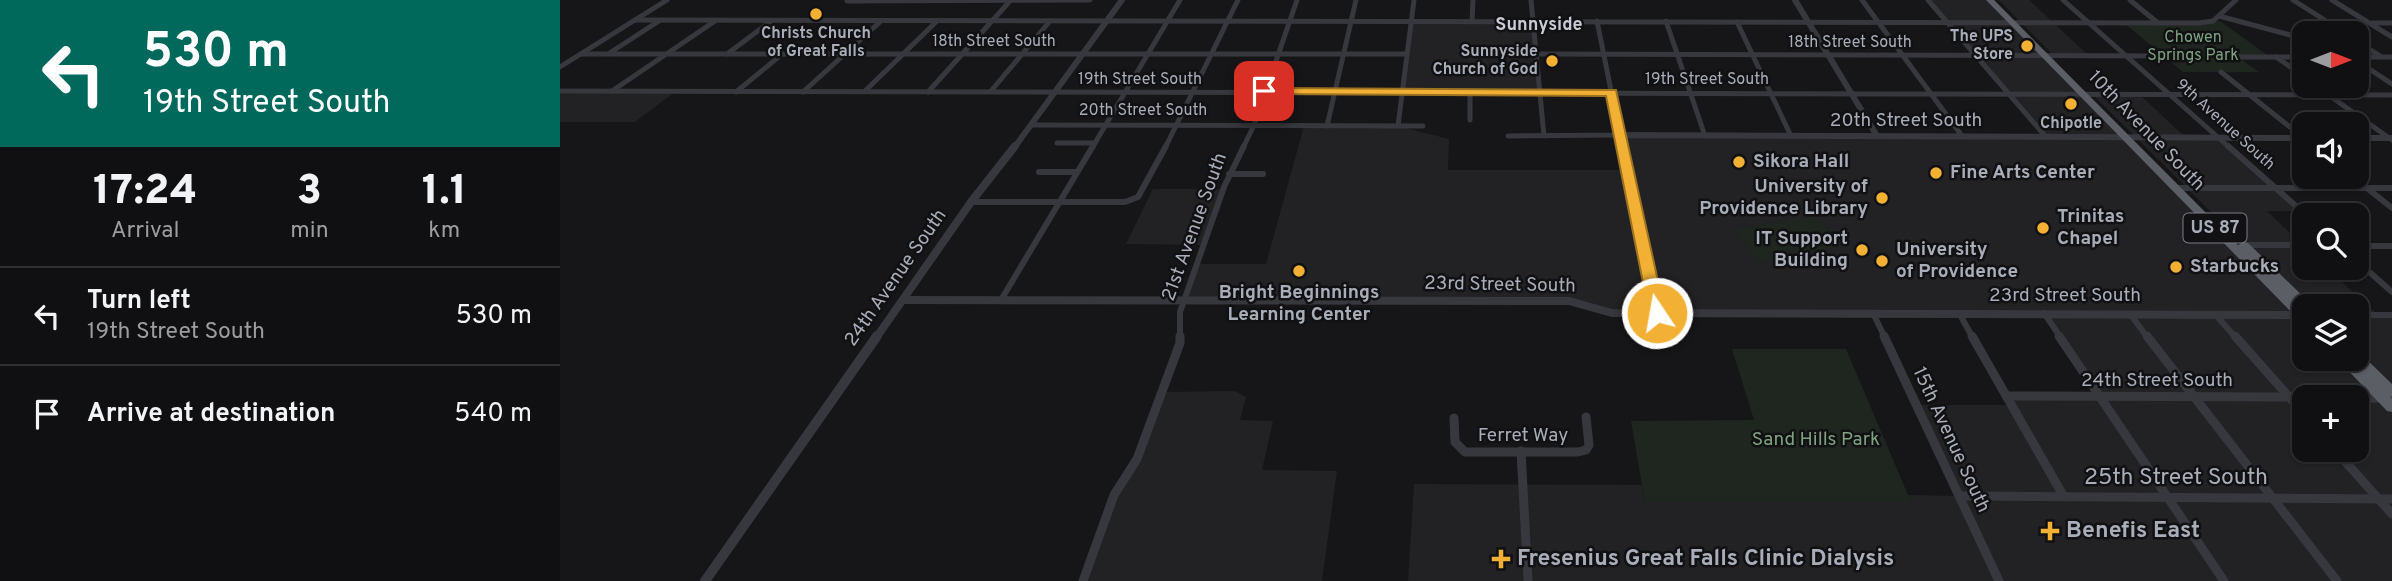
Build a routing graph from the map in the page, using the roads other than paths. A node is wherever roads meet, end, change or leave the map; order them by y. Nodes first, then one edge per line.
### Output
1 (667, 0) edge
2 (1122, 0) edge
3 (1180, 0) edge
4 (1238, 0) edge
5 (1297, 0) edge
6 (1356, 0) edge
7 (1414, 0) edge
8 (1473, 0) edge
9 (1531, 0) edge
10 (1795, 0) edge
11 (1861, 0) edge
12 (1928, 0) edge
13 (1990, 0) edge
14 (1999, 0) edge
15 (2063, 0) edge
16 (2130, 0) edge
17 (2236, 0) edge
18 (2293, 0) edge
19 (2332, 0) edge
20 (847, 1) edge
21 (871, 1) edge
22 (914, 1) edge
23 (957, 1) edge
24 (1010, 1) edge
25 (1089, 1) edge
26 (2219, 16) junction
27 (635, 20) junction
28 (660, 20) junction
29 (715, 20) junction
30 (771, 21) junction
31 (882, 21) junction
32 (937, 21) junction
33 (992, 21) junction
34 (1050, 21) junction
35 (1107, 21) junction
36 (1167, 21) junction
37 (1228, 21) junction
38 (1290, 21) junction
39 (1350, 21) junction
40 (1411, 21) junction
41 (1472, 21) junction
42 (1534, 21) junction
43 (1597, 21) junction
44 (1666, 21) junction
45 (2326, 21) edge
46 (2367, 21) edge
47 (1737, 22) junction
48 (1808, 22) junction
49 (1878, 22) junction
50 (1947, 22) junction
51 (2017, 22) junction
52 (2088, 23) junction
53 (2158, 23) junction
54 (2370, 23) joint
55 (2392, 23) edge
56 (2292, 36) edge
57 (2392, 37) edge
58 (2370, 49) edge
59 (581, 54) junction
60 (608, 54) junction
61 (666, 54) junction
62 (726, 54) junction
63 (781, 54) junction
64 (843, 54) junction
65 (903, 54) junction
66 (962, 54) junction
67 (1023, 54) junction
68 (1082, 54) junction
69 (1147, 54) junction
70 (1213, 54) junction
71 (1279, 54) junction
72 (1343, 54) junction
73 (1406, 54) junction
74 (1536, 54) junction
75 (1604, 55) junction
76 (1678, 55) junction
77 (1752, 55) junction
78 (1828, 55) junction
79 (1902, 56) junction
80 (1977, 56) junction
81 (2050, 56) junction
82 (2126, 56) junction
83 (2164, 56) dead end
84 (2238, 57) dead end
85 (2276, 57) junction
86 (2292, 57) edge
87 (2382, 57) junction
88 (2392, 57) edge
89 (2370, 58) edge
90 (560, 68) edge
91 (2370, 68) edge
92 (2292, 69) edge
93 (2221, 72) dead end
94 (2392, 84) edge
95 (560, 91) edge
96 (612, 91) junction
97 (991, 91) junction
98 (1264, 91) junction
99 (1335, 91) junction
100 (735, 92) junction
101 (803, 92) junction
102 (865, 92) junction
103 (928, 92) junction
104 (1055, 92) junction
105 (1125, 92) junction
106 (1194, 92) junction
107 (1402, 92) junction
108 (1470, 92) junction
109 (1540, 92) junction
110 (1612, 92) junction
111 (1691, 93) junction
112 (1770, 93) junction
113 (1850, 93) junction
114 (1930, 93) junction
115 (2009, 93) junction
116 (2087, 94) junction
117 (2168, 94) junction
118 (2248, 94) junction
119 (2292, 94) edge
120 (2370, 95) edge
121 (2392, 95) edge
122 (2334, 98) edge
123 (1470, 120) dead end
124 (1031, 125) junction
125 (1178, 125) junction
126 (1254, 125) junction
127 (1105, 126) junction
128 (1327, 126) junction
129 (1398, 126) junction
130 (1423, 126) dead end
131 (2292, 129) edge
132 (1508, 135) dead end
133 (1620, 135) junction
134 (1544, 136) junction
135 (1705, 136) junction
136 (1791, 136) junction
137 (1877, 136) junction
138 (1962, 136) junction
139 (2046, 137) junction
140 (2130, 137) junction
141 (2218, 137) junction
142 (2292, 138) edge
143 (2369, 138) edge
144 (2391, 139) edge
145 (1057, 143) dead end
146 (1095, 143) junction
147 (1039, 172) dead end
148 (1077, 172) junction
149 (1229, 174) junction
150 (1263, 174) dead end
151 (2274, 187) junction
152 (2292, 187) edge
153 (2180, 188) junction
154 (2369, 188) edge
155 (2392, 188) edge
156 (2368, 189) edge
157 (971, 202) junction
158 (1059, 202) junction
159 (2292, 203) edge
160 (2392, 208) edge
161 (2238, 246) junction
162 (2292, 246) edge
163 (2369, 246) edge
164 (2392, 246) edge
165 (2369, 272) edge
166 (2392, 292) edge
167 (902, 300) junction
168 (1001, 300) junction
169 (1184, 300) junction
170 (2292, 302) edge
171 (1657, 313) junction
172 (1874, 313) junction
173 (1959, 313) junction
174 (2044, 313) junction
175 (2130, 314) junction
176 (2215, 314) junction
177 (2292, 314) edge
178 (2369, 315) edge
179 (2392, 315) edge
180 (2358, 371) edge
181 (2367, 371) edge
182 (2006, 396) junction
183 (2099, 396) junction
184 (2194, 397) junction
185 (2289, 397) junction
186 (2369, 398) edge
187 (2390, 399) edge
188 (2292, 400) edge
189 (1586, 417) dead end
190 (1454, 418) dead end
191 (1521, 452) junction
192 (2346, 462) edge
193 (1959, 496) junction
194 (2064, 497) junction
195 (2168, 498) junction
196 (2272, 498) junction
197 (2378, 499) junction
198 (2392, 499) edge
199 (2392, 514) edge
200 (705, 581) edge
201 (1083, 581) edge
202 (1528, 581) edge
203 (1999, 581) edge
204 (2224, 581) edge
205 (2337, 581) edge

1 - 27 street
2 - 35 street, 24th Avenue South
3 - 36 street
4 - 37 street
5 - 38 street, 21st Avenue South
6 - 39 street
7 - 40 street
8 - 41 street
9 - 42 street
10 - 48 street
11 - 49 street
12 - 50 street
13 - 51 highway, 10th Avenue South / US 87
14 - 51 highway, 10th Avenue South / US 87
15 - 52 street, 9th Avenue South
16 - 53 street
17 - 26 street
18 - 45 street
19 - 46 street
20 - 21 street
21 - 22 street
22 - 23 street
23 - 24 street
24 - 25 street
24 - 33 street
26 - 53 street
26 - 56 street
27 - 28 street
27 - 59 street
28 - 29 street
28 - 60 street
29 - 30 street
29 - 61 street
30 - 31 street
30 - 62 street
31 - 32 street
31 - 64 street
32 - 33 street
32 - 65 street
33 - 34 street
33 - 66 street
34 - 35 street
34 - 67 street
35 - 36 street
35 - 68 street, 24th Avenue South
36 - 37 street
36 - 69 street
37 - 38 street
37 - 70 street
38 - 39 street
38 - 71 street, 21st Avenue South
39 - 40 street
39 - 72 street
40 - 41 street
40 - 73 street
41 - 42 street
42 - 43 street
42 - 74 street
43 - 44 street
43 - 75 street
44 - 47 street
44 - 76 street
47 - 48 street
47 - 77 street
48 - 49 street
48 - 78 street
49 - 50 street
49 - 79 street
50 - 51 street
50 - 80 street
51 - 52 street
51 - 81 highway, 10th Avenue South / US 87
52 - 53 street
52 - 82 street, 9th Avenue South
54 - 55 street
54 - 57 street
58 - 87 street
59 - 60 street, 18th Street South
59 - 90 street
60 - 61 street, 18th Street South
61 - 62 street, 18th Street South
61 - 96 street
62 - 63 street, 18th Street South
63 - 64 street, 18th Street South
63 - 100 street
64 - 65 street, 18th Street South
64 - 101 street
65 - 66 street, 18th Street South
65 - 102 street
66 - 67 street, 18th Street South
66 - 103 street
67 - 68 street, 18th Street South
67 - 97 street
68 - 69 street, 18th Street South
68 - 104 street, 24th Avenue South
69 - 70 street, 18th Street South
69 - 105 street
70 - 71 street, 18th Street South
70 - 106 street
71 - 72 street, 18th Street South
71 - 98 street, 21st Avenue South
72 - 73 street, 18th Street South
72 - 99 street
73 - 107 street
74 - 75 street, 18th Street South
74 - 109 street
75 - 76 street, 18th Street South
75 - 110 street
76 - 77 street, 18th Street South
76 - 111 street
77 - 78 street, 18th Street South
77 - 112 street
78 - 79 street, 18th Street South
78 - 113 street
79 - 80 street, 18th Street South
79 - 114 street
80 - 81 street, 18th Street South
80 - 115 street
81 - 82 street, 18th Street South
81 - 116 highway, 10th Avenue South / US 87
82 - 83 street, 18th Street South
82 - 117 street, 9th Avenue South
84 - 85 street
85 - 86 street
85 - 92 street
87 - 88 street
87 - 89 street
91 - 94 street
93 - 118 street
95 - 96 street, 19th Street South
96 - 100 street, 19th Street South
97 - 103 street, 19th Street South
97 - 104 street, 19th Street South
98 - 99 street, 19th Street South
98 - 106 street, 19th Street South
98 - 126 street, 21st Avenue South
99 - 107 street, 19th Street South
99 - 128 street
100 - 101 street, 19th Street South
101 - 102 street, 19th Street South
102 - 103 street, 19th Street South
104 - 105 street, 19th Street South
104 - 124 street, 24th Avenue South
105 - 106 street, 19th Street South
105 - 127 street
106 - 125 street
107 - 108 street, 19th Street South
107 - 129 street
108 - 109 street, 19th Street South
108 - 123 street
109 - 110 street, 19th Street South
109 - 134 street
110 - 111 street, 19th Street South
110 - 133 street
111 - 112 street, 19th Street South
111 - 135 street
112 - 113 street, 19th Street South
112 - 136 street
113 - 114 street, 19th Street South
113 - 137 street
114 - 115 street, 19th Street South
114 - 138 street
115 - 116 street, 19th Street South
115 - 139 street
116 - 117 street, 19th Street South
116 - 140 highway, 10th Avenue South / US 87
117 - 118 street, 19th Street South
117 - 141 street, 9th Avenue South
118 - 119 street, 19th Street South
118 - 131 street
120 - 121 street, 19th Street South
122 - 144 street
124 - 127 street, 20th Street South
124 - 157 street, 24th Avenue South
125 - 126 street, 20th Street South
125 - 127 street, 20th Street South
125 - 158 street
126 - 128 street, 20th Street South
126 - 149 street, 21st Avenue South
127 - 146 street
128 - 129 street, 20th Street South
129 - 130 street, 20th Street South
132 - 134 street, 20th Street South
133 - 134 street, 20th Street South
133 - 135 street, 20th Street South
133 - 171 street
135 - 136 street, 20th Street South
136 - 137 street, 20th Street South
137 - 138 street, 20th Street South
138 - 139 street, 20th Street South
139 - 140 street, 20th Street South
140 - 141 street, 20th Street South
140 - 153 highway, 10th Avenue South / US 87
141 - 142 street, 20th Street South
141 - 151 street, 9th Avenue South
143 - 144 street
145 - 146 street
146 - 148 street
147 - 148 street
148 - 158 street
149 - 150 street
149 - 169 street, 21st Avenue South
151 - 152 street
151 - 153 street
151 - 159 street, 9th Avenue South
153 - 161 highway, 10th Avenue South / US 87
154 - 155 street
156 - 160 street
157 - 158 street
157 - 167 street, 24th Avenue South
158 - 168 street
161 - 162 street
161 - 170 highway, 10th Avenue South / US 87
163 - 164 street
165 - 166 street
167 - 168 street, 23rd Street South
167 - 200 street, 24th Avenue South
168 - 169 street, 23rd Street South
169 - 171 street, 23rd Street South
169 - 201 street, 21st Avenue South
171 - 172 street, 23rd Street South
172 - 173 street, 23rd Street South
172 - 193 street, 15th Avenue South
173 - 174 street, 23rd Street South
173 - 182 street
174 - 175 street, 23rd Street South
174 - 183 street
175 - 176 street, 23rd Street South
175 - 184 street
176 - 177 street, 23rd Street South
176 - 185 street
178 - 179 street
180 - 187 highway
181 - 187 highway
182 - 183 street, 24th Street South
182 - 194 street
183 - 184 street, 24th Street South
183 - 195 street
184 - 185 street, 24th Street South
184 - 196 street
185 - 188 street
186 - 187 street
189 - 191 street, Ferret Way
190 - 191 street, Ferret Way
191 - 202 street
192 - 197 street
193 - 194 street, 25th Street South
193 - 203 street, 15th Avenue South
194 - 195 street, 25th Street South
195 - 196 street, 25th Street South
195 - 204 street
196 - 197 street, 25th Street South
196 - 205 street
197 - 198 street, 25th Street South
197 - 199 street

